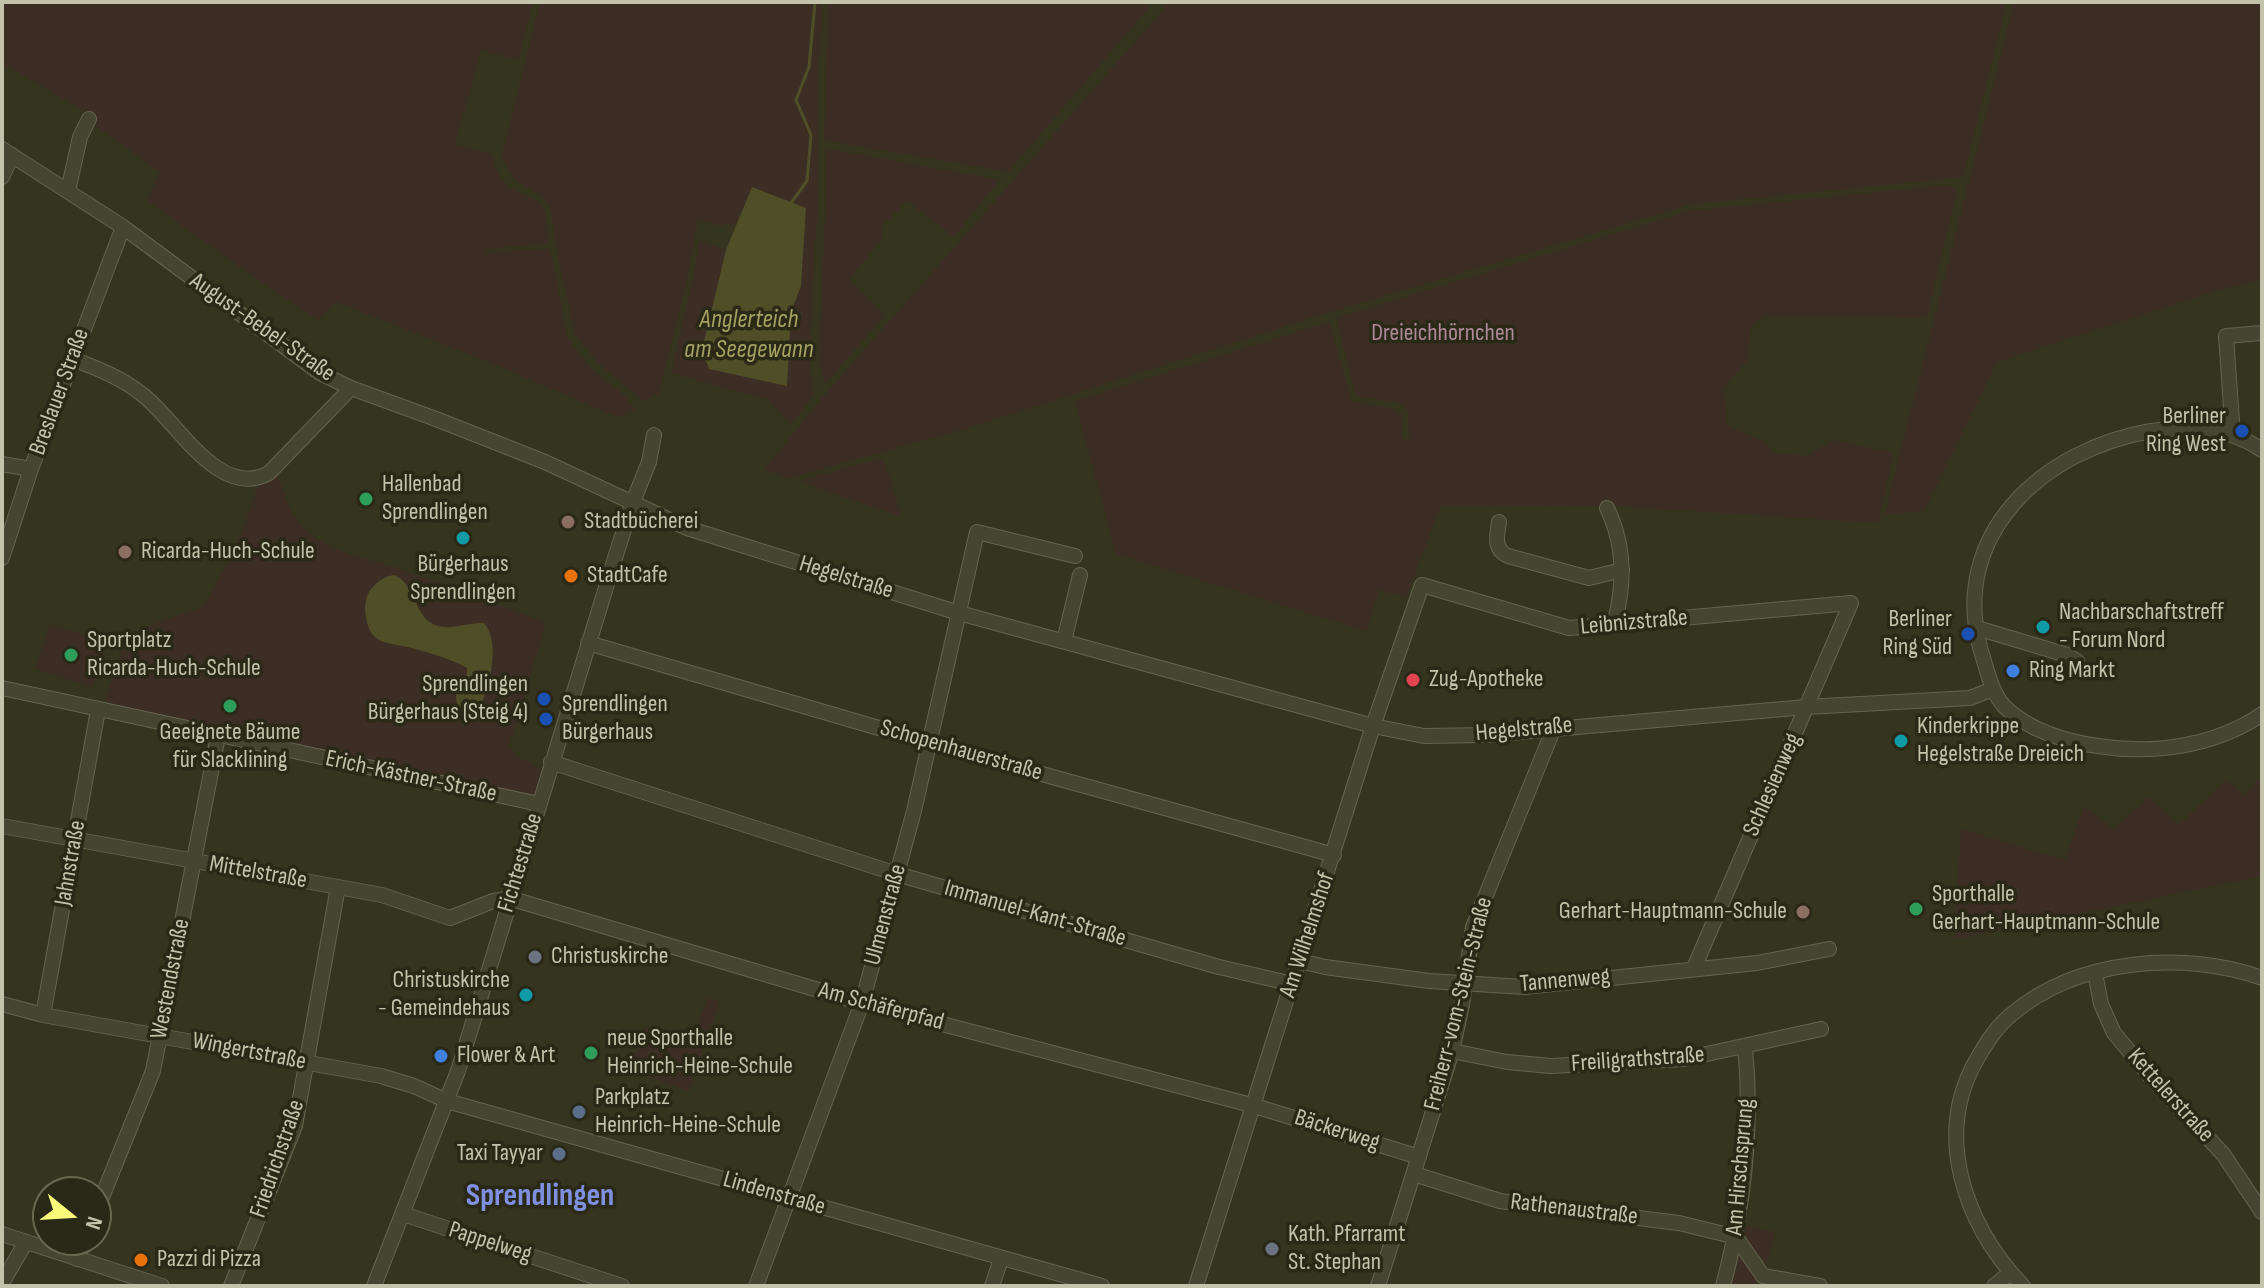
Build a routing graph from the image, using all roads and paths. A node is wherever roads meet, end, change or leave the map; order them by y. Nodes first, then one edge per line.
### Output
1 (89, 119) dead end
2 (7, 152) edge
3 (2, 177) edge
4 (68, 191) junction
5 (123, 227) junction
6 (2262, 333) edge
7 (72, 359) junction
8 (351, 388) junction
9 (654, 435) dead end
10 (2233, 435) junction
11 (2262, 450) edge
12 (2, 464) edge
13 (31, 469) junction
14 (633, 502) junction
15 (1607, 508) dead end
16 (1499, 522) dead end
17 (1075, 556) dead end
18 (2, 558) edge
19 (1622, 570) junction
20 (1080, 575) dead end
21 (1422, 585) joint
22 (1851, 603) joint
23 (959, 613) junction
24 (1614, 625) junction
25 (1977, 628) junction
26 (1064, 641) junction
27 (588, 643) junction
28 (2077, 661) dead end
29 (2, 688) edge
30 (1993, 689) junction
31 (1806, 707) junction
32 (98, 710) junction
33 (2262, 714) edge
34 (1373, 726) junction
35 (1554, 728) junction
36 (218, 736) junction
37 (930, 743) junction
38 (551, 762) junction
39 (539, 804) junction
40 (2, 826) edge
41 (75, 839) junction
42 (1334, 855) junction
43 (195, 861) junction
44 (897, 874) junction
45 (338, 887) junction
46 (509, 898) junction
47 (1829, 949) dead end
48 (1300, 961) junction
49 (1694, 968) junction
50 (2095, 973) junction
51 (2262, 978) edge
52 (1293, 984) junction
53 (1466, 984) junction
54 (862, 1003) junction
55 (2, 1004) edge
56 (43, 1015) junction
57 (1821, 1029) dead end
58 (159, 1035) junction
59 (1745, 1046) junction
60 (1452, 1051) junction
61 (307, 1063) junction
62 (447, 1101) junction
63 (1255, 1106) junction
64 (1419, 1157) junction
65 (1414, 1174) junction
66 (111, 1176) edge
67 (789, 1199) junction
68 (2262, 1212) edge
69 (403, 1214) junction
70 (2, 1234) edge
71 (1736, 1237) junction
72 (26, 1242) junction
73 (78, 1256) edge
74 (77, 1259) junction
75 (1001, 1259) junction
76 (1045, 1271) junction
77 (2010, 1273) junction
78 (1762, 1281) edge
79 (2, 1283) edge
80 (162, 1286) edge
81 (231, 1286) edge
82 (374, 1286) edge
83 (622, 1286) edge
84 (756, 1286) edge
85 (992, 1286) edge
86 (1040, 1286) edge
87 (1102, 1286) edge
88 (1196, 1286) edge
89 (1378, 1286) edge
90 (1723, 1286) edge
91 (1820, 1286) edge
92 (1994, 1286) edge
93 (2023, 1286) edge

1 - 4 street
2 - 3 street
2 - 4 street, August-Bebel-Straße
4 - 5 street, August-Bebel-Straße
5 - 7 street, Breslauer Straße
5 - 8 street, August-Bebel-Straße
6 - 10 street
7 - 8 street
7 - 13 street, Breslauer Straße
8 - 14 street, August-Bebel-Straße
9 - 14 street, Fichtestraße
10 - 11 street
10 - 25 street
12 - 13 street
13 - 18 street, Breslauer Straße
14 - 23 street, Hegelstraße
14 - 27 street, Fichtestraße
15 - 19 street
16 - 19 street
17 - 23 street, Ulmenstraße
19 - 24 street
20 - 26 street
21 - 24 street, Leibnizstraße
21 - 34 street, Am Wilhelmshof
22 - 24 street, Leibnizstraße
22 - 31 street, Schlesienweg
23 - 26 street, Hegelstraße
23 - 37 street, Ulmenstraße
25 - 28 street
25 - 30 street
26 - 34 street, Hegelstraße
27 - 37 street, Schopenhauerstraße
27 - 38 street, Fichtestraße
29 - 32 street, Erich-Kästner-Straße
30 - 31 street, Hegelstraße
30 - 33 street
31 - 35 street, Hegelstraße
31 - 49 street, Schlesienweg
32 - 36 street, Erich-Kästner-Straße
32 - 41 street, Jahnstraße
34 - 35 street, Hegelstraße
34 - 42 street, Am Wilhelmshof
35 - 53 street, Freiherr-vom-Stein-Straße
36 - 39 street, Erich-Kästner-Straße
36 - 43 street, Westendstraße
37 - 42 street, Schopenhauerstraße
37 - 44 street, Ulmenstraße
38 - 39 street, Fichtestraße
38 - 44 street, Immanuel-Kant-Straße
39 - 46 street, Fichtestraße
40 - 41 street, Mittelstraße
41 - 43 street, Mittelstraße
41 - 56 street, Jahnstraße
42 - 48 street, Am Wilhelmshof
43 - 45 street, Mittelstraße
43 - 58 street, Westendstraße
44 - 52 street, Immanuel-Kant-Straße
44 - 54 street, Ulmenstraße
45 - 46 street, Mittelstraße
45 - 61 street, Friedrichstraße
46 - 54 street, Am Schäferpfad
46 - 62 street, Fichtestraße
47 - 49 street, Tannenweg
48 - 52 street, Am Wilhelmshof
48 - 53 street, Tannenweg
49 - 53 street, Tannenweg
50 - 51 street
50 - 68 street, Kettelerstraße
50 - 77 street
52 - 63 street, Am Wilhelmshof
53 - 60 street, Freiherr-vom-Stein-Straße
54 - 63 street, Am Schäferpfad
54 - 67 street, Ulmenstraße
55 - 56 street, Wingertstraße
56 - 58 street, Wingertstraße
57 - 59 street, Freiligrathstraße
58 - 61 street, Wingertstraße
58 - 66 street, Westendstraße
59 - 60 street, Freiligrathstraße
59 - 71 street, Am Hirschsprung
60 - 64 street, Freiherr-vom-Stein-Straße
61 - 62 street, Wingertstraße
61 - 81 street, Friedrichstraße
62 - 67 street, Lindenstraße
62 - 69 street, Fichtestraße
63 - 64 street, Bäckerweg
63 - 88 street, Am Wilhelmshof
64 - 65 street, Freiherr-vom-Stein-Straße
65 - 71 street, Rathenaustraße
65 - 89 street, Freiherr-vom-Stein-Straße
67 - 75 street, Lindenstraße
67 - 84 street, Ulmenstraße
69 - 82 street, Fichtestraße
69 - 83 street, Pappelweg
70 - 72 street
71 - 78 street
71 - 90 street, Am Hirschsprung
72 - 74 street
72 - 79 street
73 - 74 street
74 - 80 street
75 - 76 street, Lindenstraße
75 - 85 street
76 - 86 street
76 - 87 street, Lindenstraße
77 - 92 street
77 - 93 street
78 - 91 street

